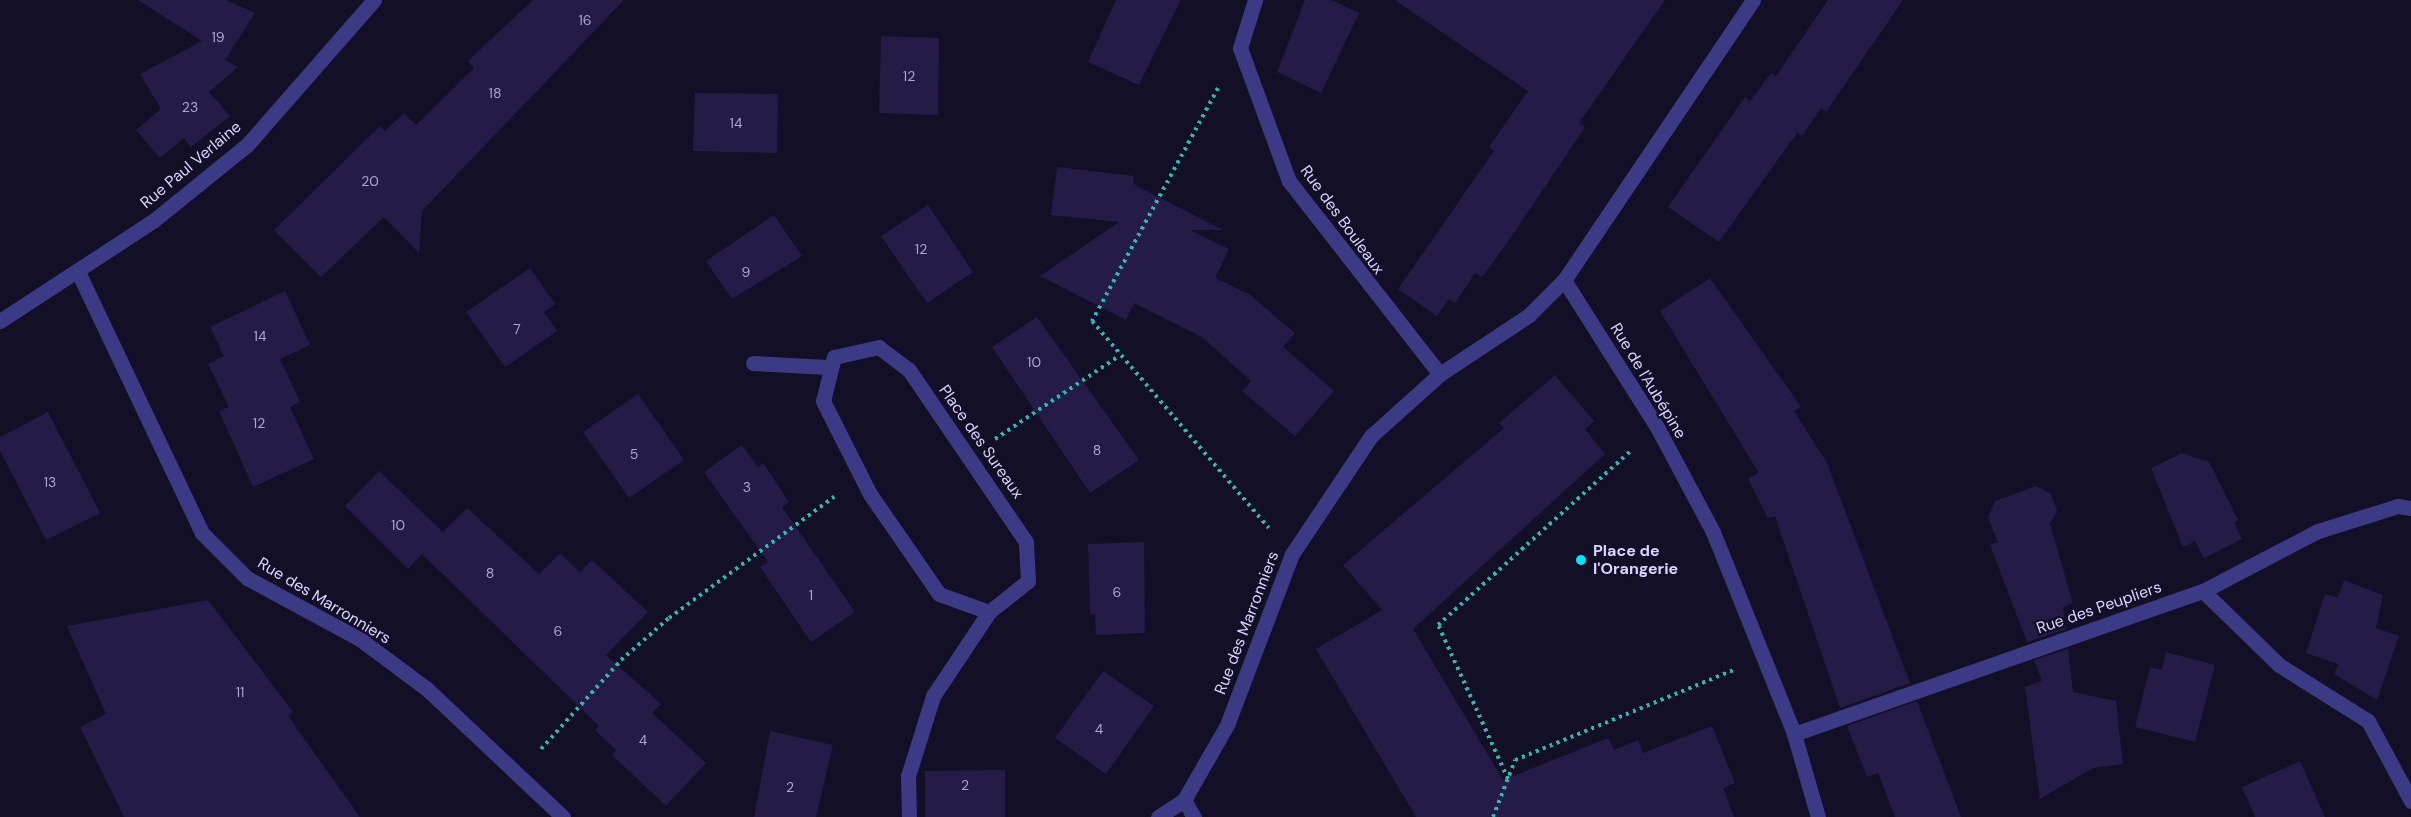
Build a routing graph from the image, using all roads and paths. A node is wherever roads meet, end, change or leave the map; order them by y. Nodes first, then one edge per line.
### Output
1 (374, 0) edge
2 (1255, 0) edge
3 (1753, 0) edge
4 (1240, 48) junction
5 (79, 274) junction
6 (1564, 280) junction
7 (0, 321) edge
8 (1119, 356) junction
9 (753, 363) dead end
10 (827, 367) junction
11 (1440, 374) junction
12 (1657, 427) junction
13 (971, 456) junction
14 (861, 477) junction
15 (2411, 508) edge
16 (1292, 554) junction
17 (2204, 591) junction
18 (989, 612) junction
19 (1764, 657) junction
20 (1794, 734) junction
21 (517, 777) junction
22 (1508, 779) junction
23 (1184, 800) junction
24 (2411, 801) edge
25 (563, 817) edge
26 (909, 817) edge
27 (1158, 817) edge
28 (1194, 817) edge
29 (1493, 817) edge
30 (1818, 817) edge

1 - 5 street, Rue Paul Verlaine
2 - 4 street
3 - 6 street
4 - 8 path
4 - 11 street, Rue des Bouleaux
5 - 7 street, Rue Paul Verlaine
5 - 21 street, Rue des Marronniers
6 - 11 street, Rue des Marronniers
6 - 12 street, Rue de l'Aubépine
8 - 13 path
8 - 16 path
9 - 10 street
10 - 13 street, Place des Sureaux
10 - 14 street
11 - 16 street, Rue des Marronniers
12 - 19 street, Rue de l'Aubépine
12 - 22 path
13 - 18 street, Place des Sureaux
14 - 18 street
14 - 21 path
15 - 17 street, Rue des Peupliers
16 - 23 street, Rue des Marronniers
17 - 20 street, Rue des Peupliers
17 - 24 street
18 - 26 street, Place des Sureaux
19 - 20 street, Rue de l'Aubépine
19 - 22 path
20 - 30 street, Rue de l'Aubépine
21 - 25 street, Rue des Marronniers
22 - 29 path
23 - 27 street, Rue des Marronniers
23 - 28 street

